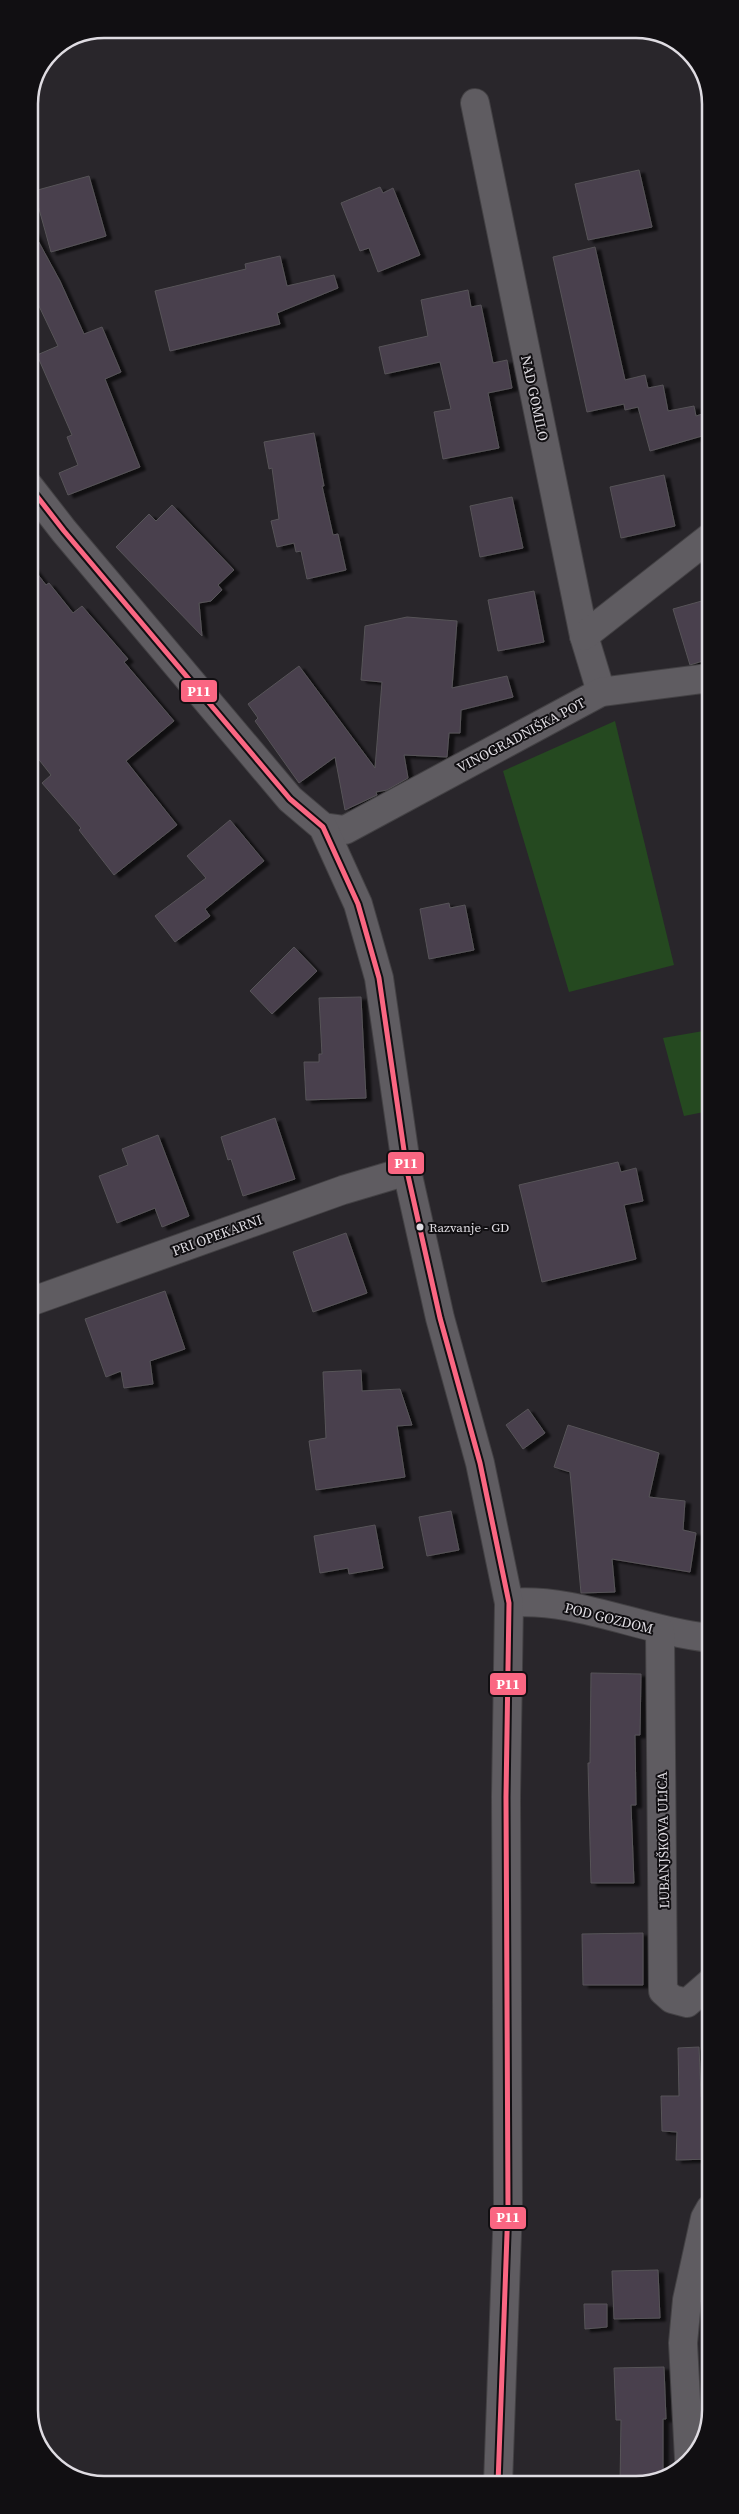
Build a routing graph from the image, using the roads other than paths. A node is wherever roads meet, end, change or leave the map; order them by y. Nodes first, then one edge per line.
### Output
1 (475, 103) dead end
2 (38, 498) edge
3 (702, 543) edge
4 (584, 636) junction
5 (702, 679) edge
6 (601, 692) junction
7 (334, 828) junction
8 (406, 1171) junction
9 (38, 1299) edge
10 (509, 1603) junction
11 (660, 1631) junction
12 (702, 1637) edge
13 (702, 1990) edge
14 (702, 2232) edge
15 (689, 2450) edge
16 (498, 2476) edge

1 - 4 street, NAD GOMILO
2 - 7 street
3 - 4 street
4 - 6 street, NAD GOMILO
5 - 6 street, VINOGRADNIŠKA POT
6 - 7 street, VINOGRADNIŠKA POT
7 - 8 street
8 - 9 street, PRI OPEKARNI
8 - 10 street
10 - 11 street, POD GOZDOM
10 - 16 street
11 - 12 street, POD GOZDOM
11 - 13 street, LUBANJŠKOVA ULICA
14 - 15 street

